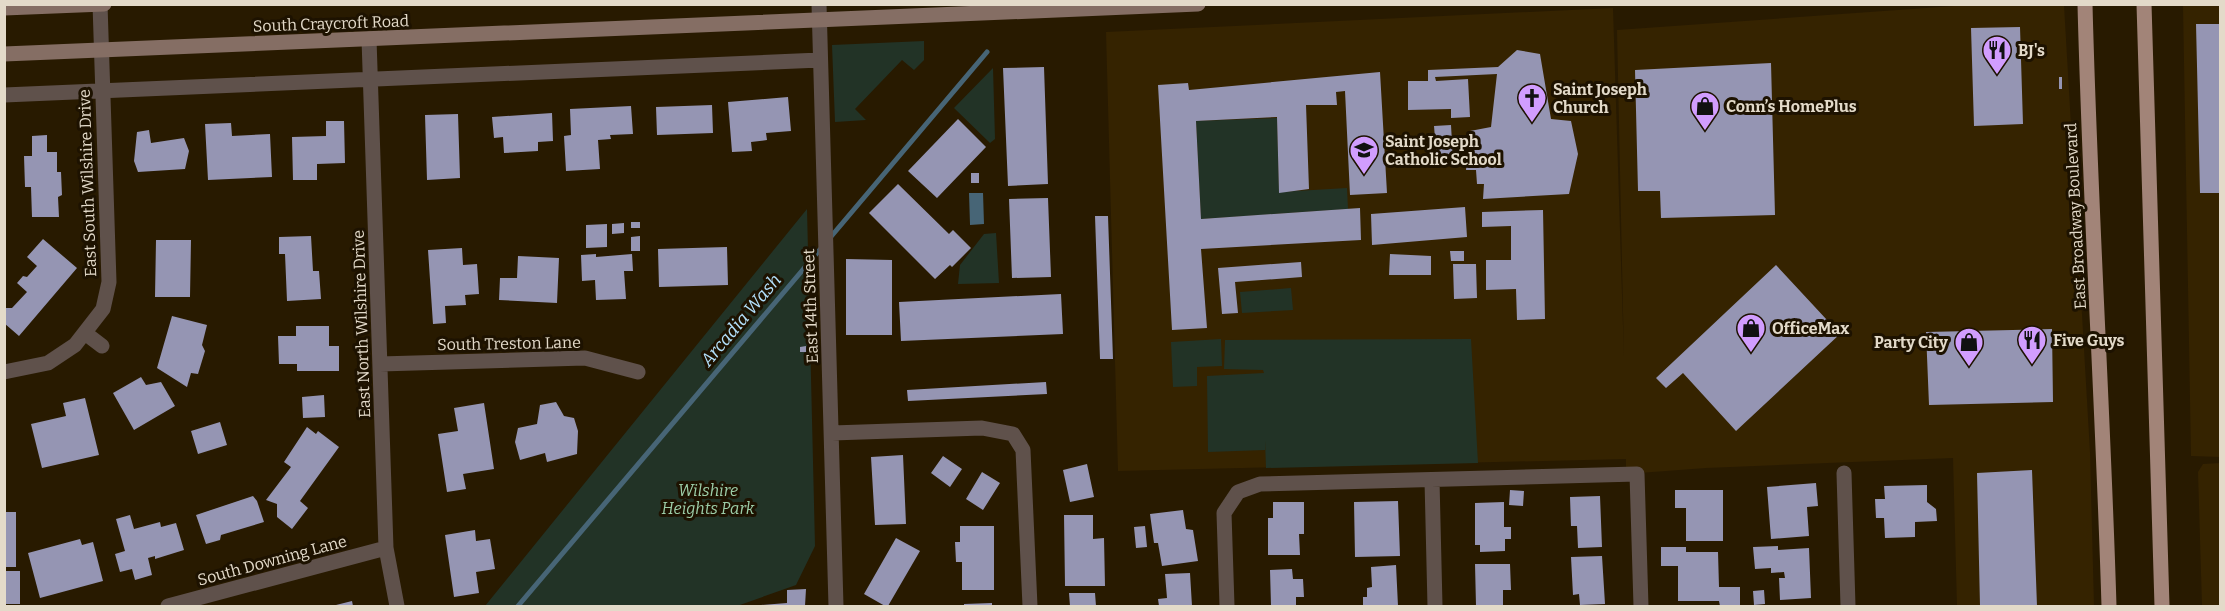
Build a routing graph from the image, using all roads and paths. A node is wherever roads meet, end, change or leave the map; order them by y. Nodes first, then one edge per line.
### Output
1 (819, 4) edge
2 (1198, 4) edge
3 (2085, 4) edge
4 (2144, 4) edge
5 (101, 5) edge
6 (1152, 5) edge
7 (4, 8) edge
8 (819, 21) junction
9 (369, 39) junction
10 (101, 50) junction
11 (4, 54) edge
12 (820, 60) junction
13 (370, 80) junction
14 (103, 91) junction
15 (4, 95) edge
16 (85, 333) junction
17 (102, 346) dead end
18 (380, 364) junction
19 (4, 372) edge
20 (638, 372) dead end
21 (832, 433) junction
22 (1844, 473) dead end
23 (1432, 480) junction
24 (386, 548) junction
25 (168, 606) edge
26 (397, 606) edge
27 (836, 606) edge
28 (1030, 606) edge
29 (1227, 606) edge
30 (1435, 606) edge
31 (1641, 606) edge
32 (1848, 606) edge
33 (2109, 606) edge
34 (2162, 606) edge

1 - 8 street, East 14th Street
2 - 6 main road, South Craycroft Road
3 - 33 main road, East Broadway Boulevard
4 - 34 main road
5 - 7 main road
5 - 10 street, East South Wilshire Drive
6 - 8 main road, South Craycroft Road
8 - 9 main road, South Craycroft Road
8 - 12 street, East 14th Street
9 - 10 main road, South Craycroft Road
9 - 13 street, East North Wilshire Drive
10 - 11 main road, South Craycroft Road
10 - 14 street, East South Wilshire Drive
12 - 13 street
12 - 21 street, East 14th Street
13 - 14 street
13 - 18 street, East North Wilshire Drive
14 - 15 street
14 - 16 street, East South Wilshire Drive
16 - 17 street
16 - 19 street, East South Wilshire Drive
18 - 20 street, South Treston Lane
18 - 24 street, East North Wilshire Drive
21 - 27 street, East 14th Street
21 - 28 street
22 - 32 street
23 - 29 street
23 - 30 street
23 - 31 street
24 - 25 street, South Downing Lane
24 - 26 street, East North Wilshire Drive

